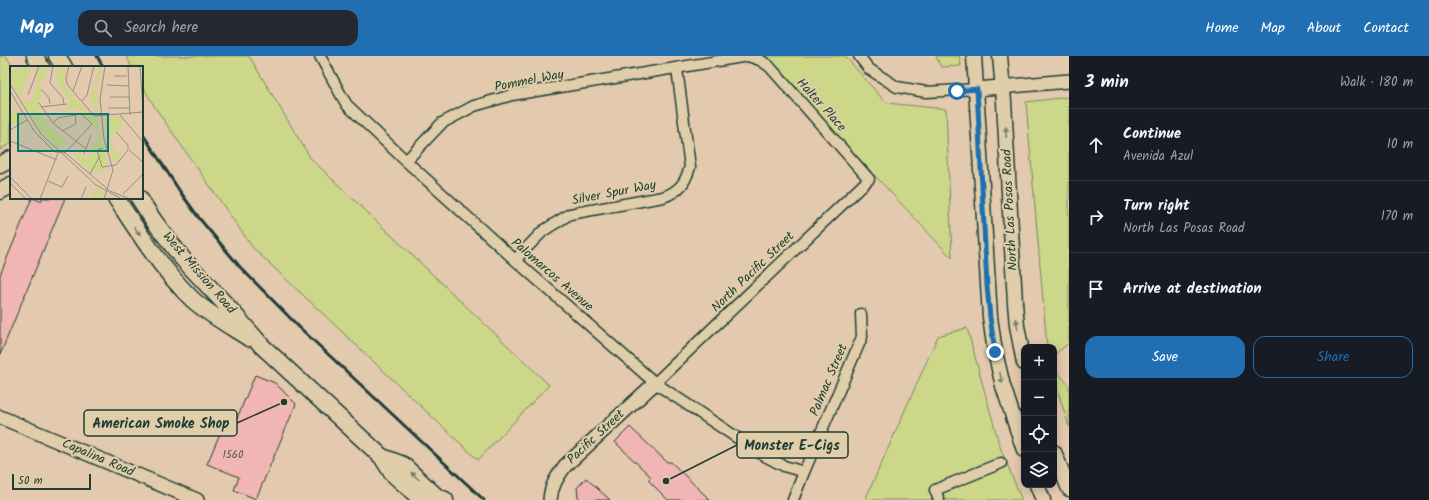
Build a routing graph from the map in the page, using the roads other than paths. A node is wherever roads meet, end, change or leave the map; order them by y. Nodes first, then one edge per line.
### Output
1 (35, 56) edge
2 (58, 56) edge
3 (320, 56) edge
4 (748, 56) edge
5 (859, 56) edge
6 (974, 56) edge
7 (1000, 56) edge
8 (40, 66) edge
9 (63, 66) edge
10 (677, 68) junction
11 (1069, 81) edge
12 (1003, 87) junction
13 (977, 89) junction
14 (10, 160) edge
15 (406, 161) junction
16 (0, 165) edge
17 (869, 179) joint
18 (10, 186) edge
19 (0, 191) edge
20 (117, 199) edge
21 (140, 199) edge
22 (515, 260) junction
23 (861, 314) dead end
24 (262, 346) junction
25 (1021, 347) edge
26 (655, 383) junction
27 (0, 417) edge
28 (1021, 441) edge
29 (382, 457) junction
30 (1057, 459) edge
31 (1000, 463) dead end
32 (804, 472) junction
33 (1038, 488) edge
34 (1069, 489) edge
35 (197, 500) edge
36 (422, 500) edge
37 (445, 500) edge
38 (550, 500) edge
39 (793, 500) edge
40 (939, 500) edge
41 (1043, 500) edge

1 - 8 main road
2 - 9 main road
3 - 15 street, Palomarcos Avenue
4 - 10 street, Pommel Way
4 - 17 street, Halter Place
5 - 13 street
6 - 13 main road, North Las Posas Road
7 - 12 main road, North Las Posas Road
10 - 15 street, Pommel Way
10 - 22 street, Silver Spur Way
11 - 12 street
12 - 13 street
25 -> 12 main road, North Las Posas Road
13 -> 28 main road, North Las Posas Road
14 - 16 main road
15 - 22 street, Palomarcos Avenue
17 - 26 street, North Pacific Street
18 - 19 main road
20 -> 24 main road, West Mission Road
21 - 24 main road, West Mission Road
22 - 26 street, Palomarcos Avenue
23 - 32 street, Palmac Street
24 - 29 main road, West Mission Road
26 - 32 street, Palomarcos Avenue
26 - 38 street, Pacific Street
27 - 35 street, Capalina Road
29 - 36 main road, West Mission Road
37 -> 29 main road, West Mission Road
30 - 34 main road
31 - 40 street
32 - 39 street, Palmac Street
33 - 41 main road

